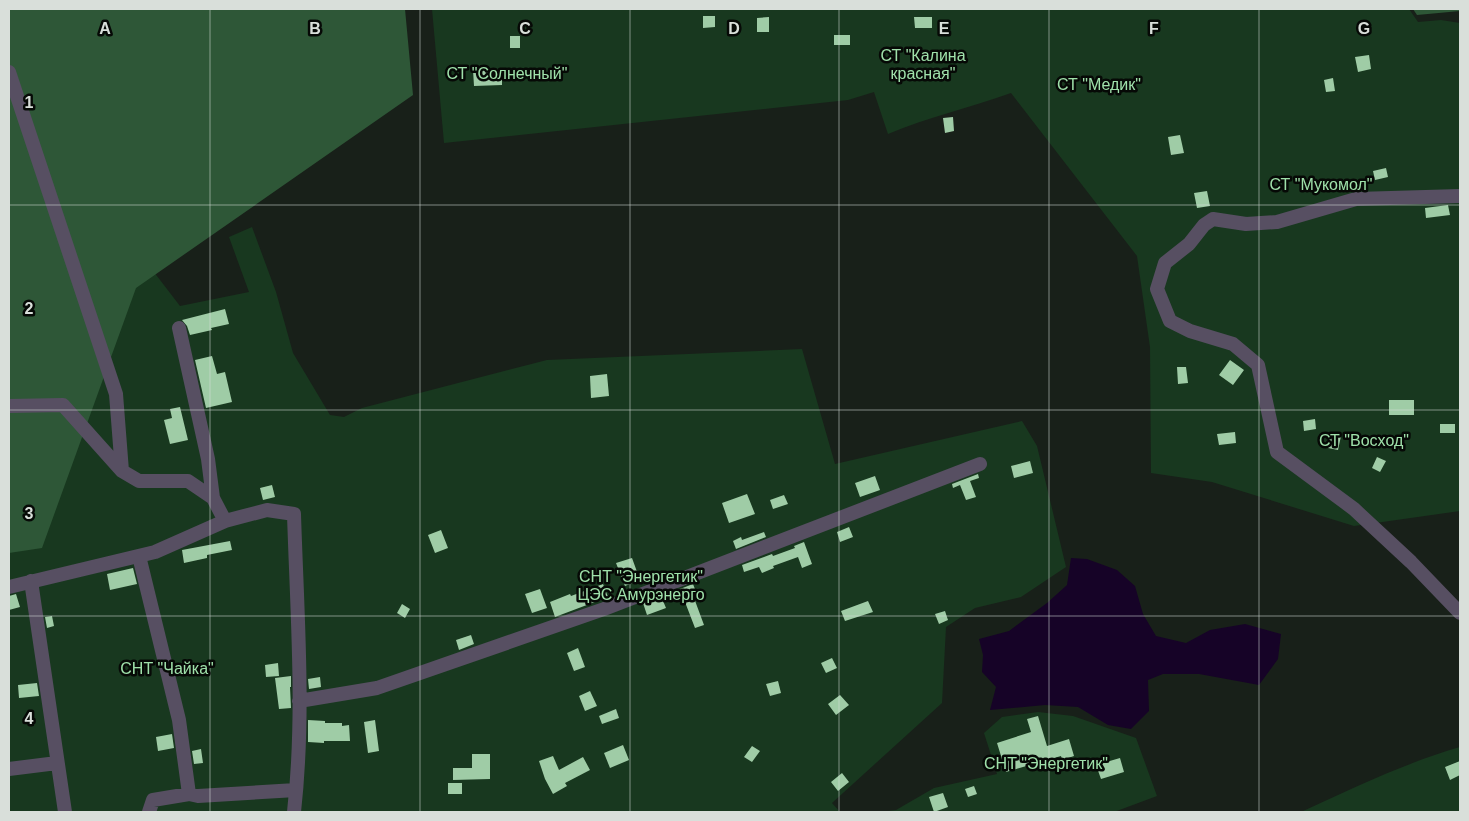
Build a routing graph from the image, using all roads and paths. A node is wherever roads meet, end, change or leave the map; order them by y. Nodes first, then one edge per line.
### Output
1 (9, 72) edge
2 (1460, 196) edge
3 (179, 328) dead end
4 (9, 406) edge
5 (980, 464) dead end
6 (122, 472) junction
7 (213, 498) junction
8 (225, 521) junction
9 (139, 556) junction
10 (31, 581) junction
11 (9, 587) edge
12 (1460, 613) edge
13 (299, 701) junction
14 (57, 763) junction
15 (9, 769) edge
16 (296, 790) junction
17 (189, 794) junction
18 (65, 812) edge
19 (149, 812) edge
20 (294, 812) edge

1 - 6 street
2 - 12 street
3 - 7 street
4 - 6 street
5 - 13 street
6 - 7 street
7 - 8 street
8 - 9 street
8 - 13 street
9 - 10 street
9 - 17 street
10 - 11 street
10 - 14 street
13 - 16 street
14 - 15 street
14 - 18 street
16 - 17 street
16 - 20 street
17 - 19 street

